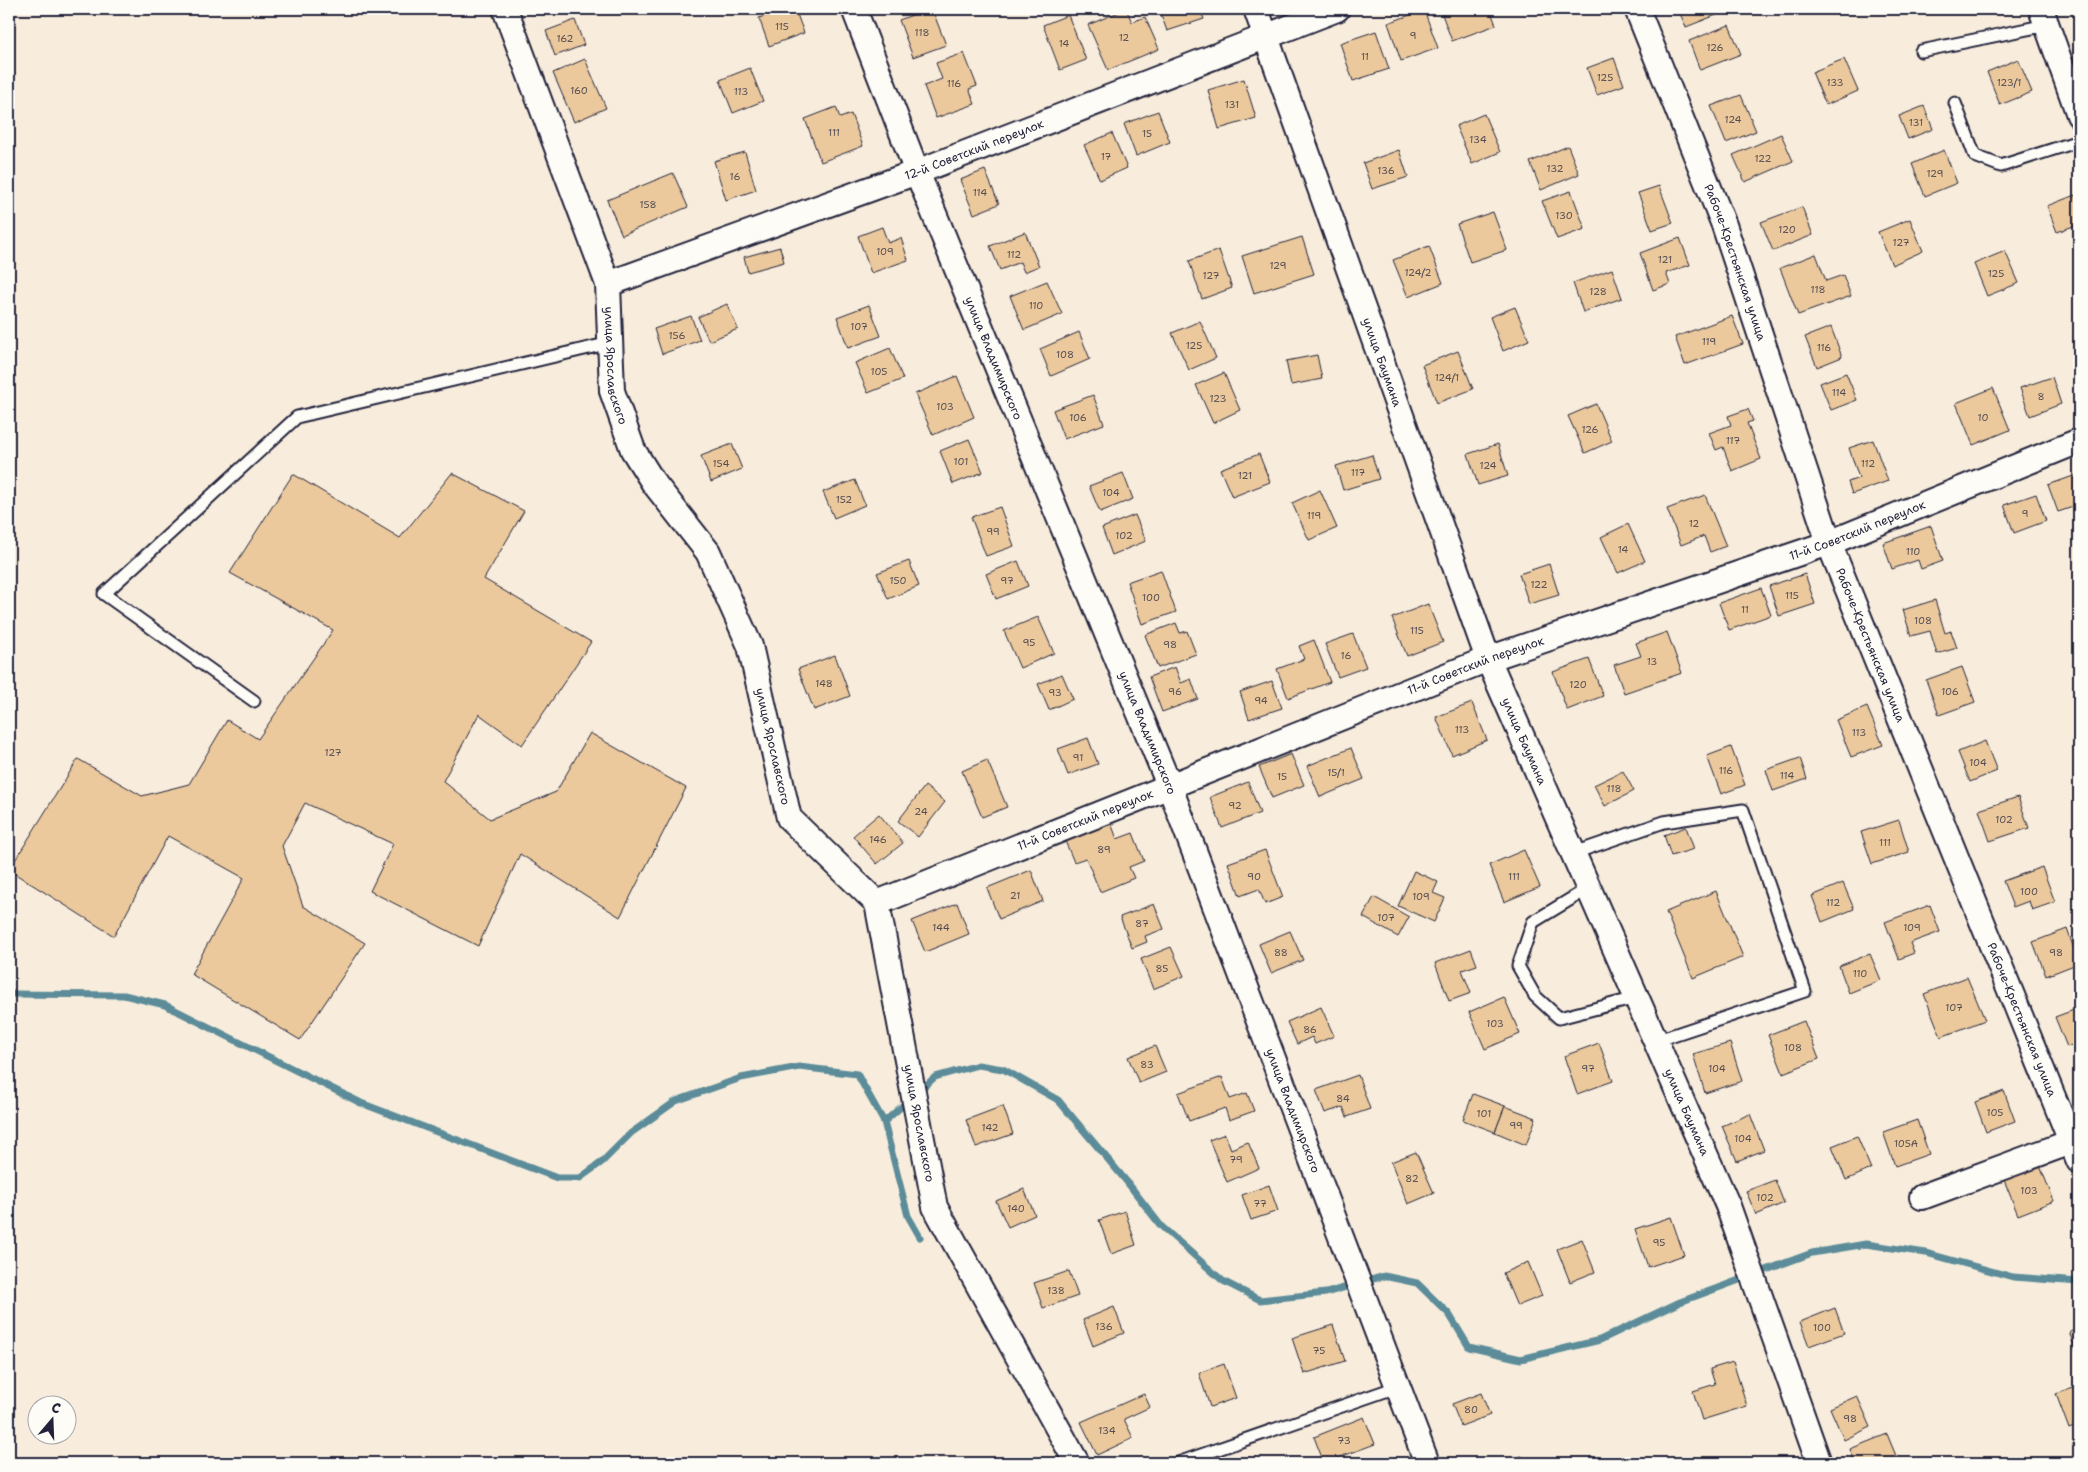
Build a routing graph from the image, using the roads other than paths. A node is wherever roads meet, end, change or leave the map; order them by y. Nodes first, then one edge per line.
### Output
1 (505, 9) edge
2 (854, 9) edge
3 (1256, 9) edge
4 (1337, 9) edge
5 (1637, 9) edge
6 (2044, 17) edge
7 (1266, 35) junction
8 (1921, 51) dead end
9 (1954, 103) dead end
10 (2079, 115) edge
11 (2079, 141) edge
12 (917, 172) junction
13 (608, 284) junction
14 (610, 343) junction
15 (2079, 441) edge
16 (1829, 543) junction
17 (1488, 659) junction
18 (254, 701) dead end
19 (1169, 785) junction
20 (1574, 853) junction
21 (1589, 888) junction
22 (877, 903) junction
23 (1636, 998) junction
24 (1655, 1041) junction
25 (2077, 1147) edge
26 (1922, 1197) dead end
27 (1397, 1387) junction
28 (1076, 1463) edge
29 (1178, 1463) edge
30 (1427, 1463) edge
31 (1819, 1463) edge

1 - 13 street, улица Ярославского
2 - 12 street, улица Владимирского
3 - 7 street, улица Баумана
4 - 7 street, 12-й Советский переулок
5 - 16 street, Рабоче-Крестьянская улица
6 - 8 lane
6 - 10 street
7 - 12 street, 12-й Советский переулок
7 - 17 street, улица Баумана
9 - 11 lane
12 - 13 street, 12-й Советский переулок
12 - 19 street, улица Владимирского
13 - 14 street, улица Ярославского
14 - 18 lane
14 - 22 street, улица Ярославского
15 - 16 street, 11-й Советский переулок
16 - 17 street, 11-й Советский переулок
16 - 25 street, Рабоче-Крестьянская улица
17 - 19 street, 11-й Советский переулок
17 - 20 street, улица Баумана
19 - 22 street, 11-й Советский переулок
19 - 27 street, улица Владимирского
20 - 21 street, улица Баумана
20 - 24 lane
21 - 23 street, улица Баумана
21 - 23 lane
22 - 28 street, улица Ярославского
23 - 24 street, улица Баумана
24 - 31 street, улица Баумана
25 - 26 street
27 - 29 lane
27 - 30 street, улица Владимирского

